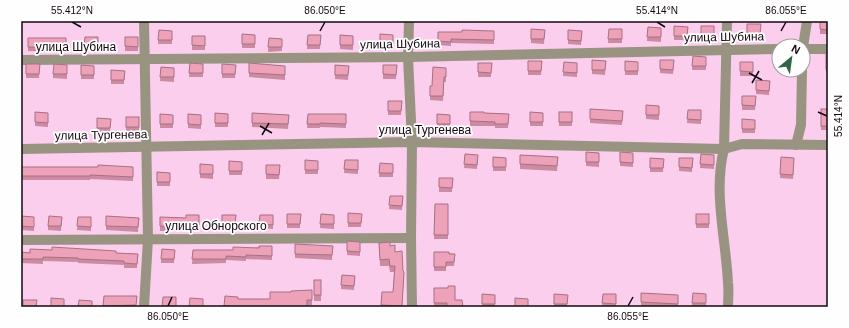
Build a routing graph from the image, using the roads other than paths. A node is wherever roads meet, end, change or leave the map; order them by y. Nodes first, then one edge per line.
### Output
1 (144, 21) edge
2 (409, 21) edge
3 (727, 21) edge
4 (807, 21) edge
5 (804, 38) edge
6 (811, 48) edge
7 (771, 49) edge
8 (828, 49) edge
9 (726, 50) junction
10 (408, 57) junction
11 (145, 59) junction
12 (21, 60) edge
13 (802, 78) edge
14 (412, 142) junction
15 (796, 145) junction
16 (828, 145) edge
17 (147, 146) junction
18 (21, 149) edge
19 (724, 149) junction
20 (411, 238) junction
21 (148, 239) junction
22 (21, 240) edge
23 (144, 307) edge
24 (412, 307) edge
25 (728, 307) edge

1 - 11 street
2 - 10 street
3 - 9 street
4 - 5 street
6 - 8 street
7 - 9 street, улица Шубина
9 - 10 street, улица Шубина
9 - 19 street
10 - 11 street, улица Шубина
10 - 14 street
11 - 12 street, улица Шубина
11 - 17 street
13 - 15 street
14 - 17 street, улица Тургенева
14 - 19 street, улица Тургенева
14 - 20 street
15 - 16 street, улица Тургенева
15 - 19 street, улица Тургенева
17 - 18 street, улица Тургенева
17 - 21 street
19 - 25 street
20 - 21 street, улица Обнорского
20 - 24 street
21 - 22 street, улица Обнорского
21 - 23 street

